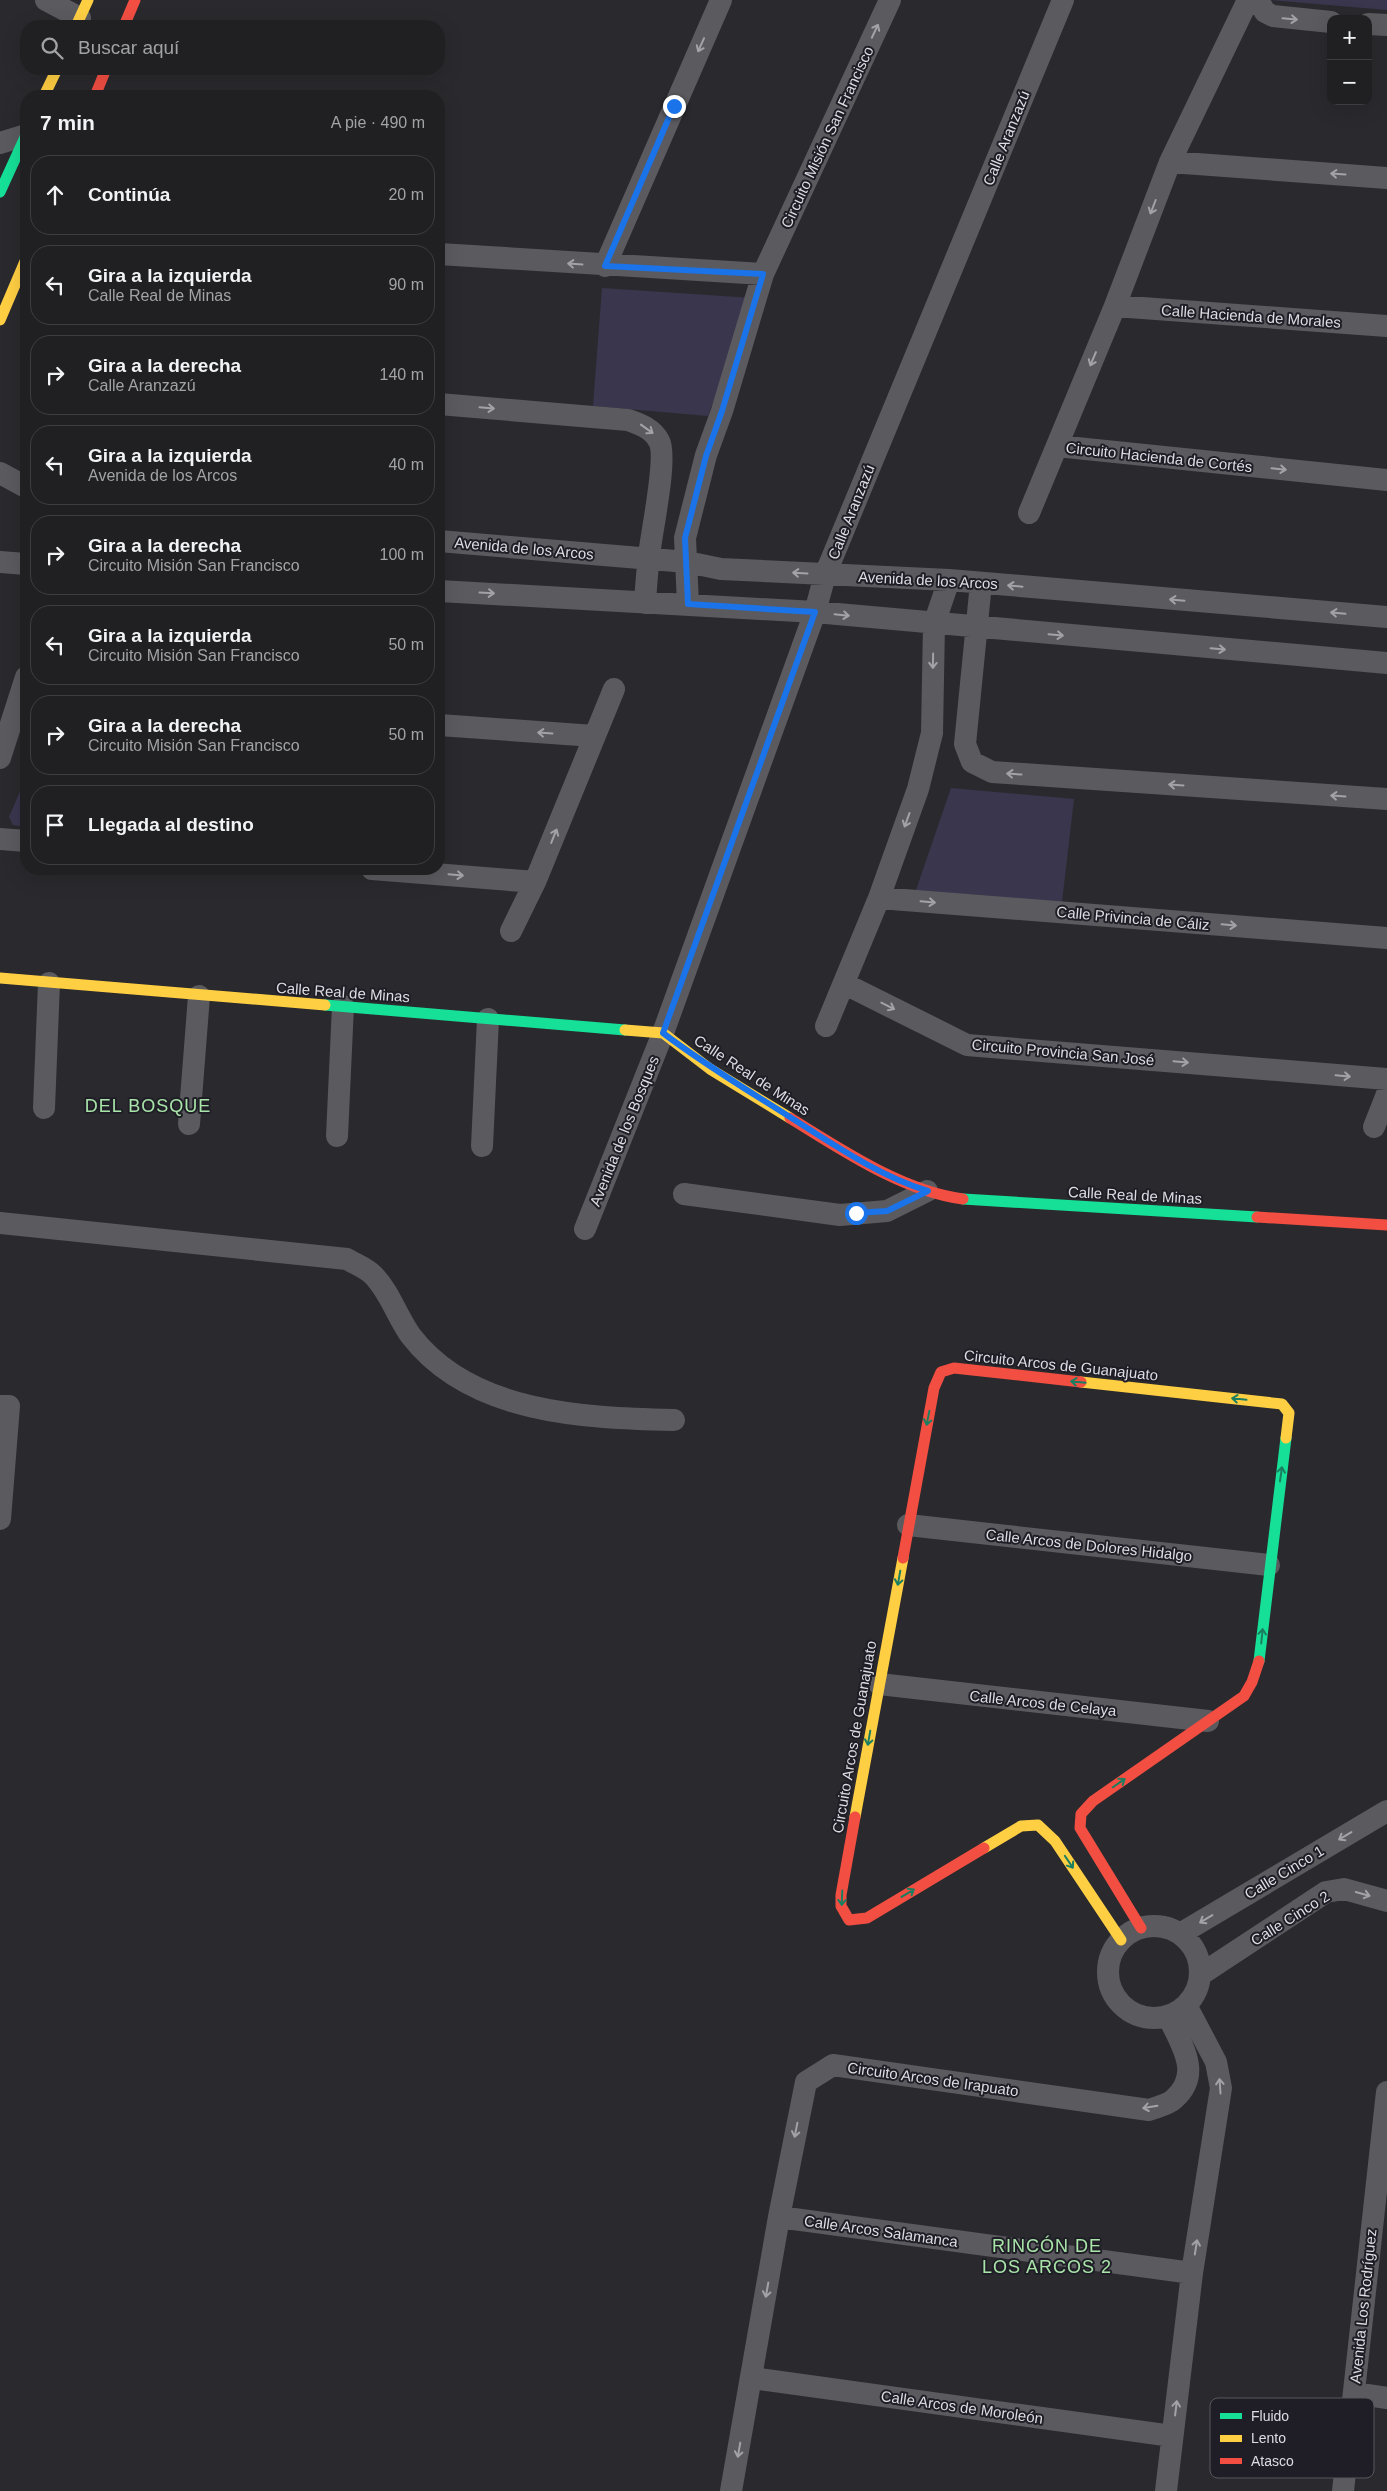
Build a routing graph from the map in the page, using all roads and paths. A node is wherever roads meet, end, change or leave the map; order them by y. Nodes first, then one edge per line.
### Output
1 (46, 0) edge
2 (135, 0) edge
3 (721, 0) edge
4 (890, 0) edge
5 (1063, 0) edge
6 (1248, 0) edge
7 (1258, 0) edge
8 (82, 15) edge
9 (127, 20) edge
10 (1327, 22) edge
11 (1372, 24) edge
12 (1387, 25) edge
13 (54, 75) edge
14 (104, 75) edge
15 (47, 90) edge
16 (97, 90) edge
17 (20, 137) edge
18 (0, 142) edge
19 (20, 148) edge
20 (1170, 162) junction
21 (1387, 178) edge
22 (0, 192) edge
23 (445, 254) edge
24 (605, 266) junction
25 (20, 273) edge
26 (763, 274) junction
27 (1115, 306) junction
28 (0, 320) edge
29 (1387, 326) edge
30 (445, 405) edge
31 (1056, 446) junction
32 (0, 473) edge
33 (1387, 480) edge
34 (20, 483) edge
35 (1029, 513) dead end
36 (445, 542) edge
37 (648, 559) junction
38 (0, 562) edge
39 (687, 562) junction
40 (20, 564) edge
41 (826, 575) junction
42 (949, 580) junction
43 (981, 583) junction
44 (445, 590) edge
45 (645, 603) junction
46 (688, 604) junction
47 (815, 612) junction
48 (1387, 617) edge
49 (934, 624) junction
50 (976, 628) junction
51 (1387, 663) edge
52 (614, 689) dead end
53 (20, 696) edge
54 (445, 726) edge
55 (594, 736) junction
56 (0, 758) edge
57 (1387, 800) edge
58 (0, 839) edge
59 (20, 841) edge
60 (445, 875) edge
61 (535, 882) junction
62 (879, 898) junction
63 (511, 931) dead end
64 (1387, 938) edge
65 (0, 978) edge
66 (50, 983) junction
67 (845, 984) junction
68 (199, 996) junction
69 (343, 1006) junction
70 (488, 1019) junction
71 (826, 1026) dead end
72 (663, 1033) junction
73 (1387, 1079) edge
74 (1387, 1094) edge
75 (44, 1108) dead end
76 (189, 1124) dead end
77 (1374, 1127) dead end
78 (337, 1136) dead end
79 (482, 1146) dead end
80 (928, 1191) junction
81 (684, 1194) dead end
82 (0, 1224) edge
83 (1387, 1224) edge
84 (586, 1230) dead end
85 (0, 1406) edge
86 (674, 1420) dead end
87 (0, 1519) edge
88 (908, 1525) junction
89 (1269, 1565) junction
90 (879, 1684) junction
91 (1208, 1721) junction
92 (1387, 1810) edge
93 (1387, 1901) edge
94 (1142, 1928) junction
95 (1180, 1934) junction
96 (1121, 1940) junction
97 (1200, 1975) junction
98 (1177, 2010) junction
99 (1387, 2092) edge
100 (779, 2217) junction
101 (1192, 2272) junction
102 (752, 2378) junction
103 (1354, 2393) junction
104 (1353, 2398) edge
105 (1387, 2398) edge
106 (1172, 2436) junction
107 (1344, 2478) edge
108 (731, 2491) edge
109 (1166, 2491) edge
110 (1343, 2491) edge

1 - 8 street
2 - 9 street
3 -> 24 street
26 -> 4 street, Circuito Misión San Francisco
5 - 41 street, Calle Aranzazú
6 - 20 street, Circuito Hacienda de Cortés
7 -> 10 street
11 - 12 street
13 - 15 street
14 - 16 street
17 - 18 street
19 - 22 street
21 -> 20 street
20 -> 27 street, Circuito Hacienda de Cortés
24 -> 23 street
24 - 26 street
25 - 28 street
26 - 39 street, Circuito Misión San Francisco
27 - 29 street, Calle Hacienda de Morales
27 -> 31 street, Circuito Hacienda de Cortés
30 -> 37 street
31 -> 33 street, Circuito Hacienda de Cortés
31 - 35 street
32 - 34 street
36 - 37 street, Avenida de los Arcos
37 - 39 street, Avenida de los Arcos
37 - 45 street
38 - 40 street
41 -> 39 street, Avenida de los Arcos
39 - 46 street, Circuito Misión San Francisco
41 - 42 street, Avenida de los Arcos
41 - 47 street, Calle Aranzazú
42 - 43 street, Avenida de los Arcos
42 - 49 street
48 -> 43 street, Avenida de los Arcos
43 - 50 street
44 -> 45 street
45 - 46 street
46 - 47 street
47 -> 49 street
47 - 72 street, Calle Aranzazú
49 - 50 street
49 -> 62 street
50 -> 51 street
57 -> 50 street
52 - 55 street
53 - 56 street
55 -> 54 street
61 -> 55 street
58 - 59 street
60 -> 61 street
61 - 63 street
62 -> 64 street, Calle Privincia de Cáliz
62 - 67 street
65 - 66 street, Calle Real de Minas
66 - 68 street, Calle Real de Minas
66 - 75 street
67 - 71 street
67 -> 73 street, Circuito Provincia San José
68 - 69 street, Calle Real de Minas
68 - 76 street
69 - 70 street, Calle Real de Minas
69 - 78 street
70 - 72 street, Calle Real de Minas
70 - 79 street
72 - 80 street, Calle Real de Minas
72 - 84 street, Avenida de los Bosques
74 - 77 street
80 - 81 street
80 - 83 street, Calle Real de Minas
82 - 86 street
85 - 87 street
88 - 89 street, Calle Arcos de Dolores Hidalgo
89 -> 88 street, Circuito Arcos de Guanajuato
88 -> 90 street, Circuito Arcos de Guanajuato
91 -> 89 street, Circuito Arcos de Guanajuato
90 - 91 street, Calle Arcos de Celaya
90 -> 96 street, Circuito Arcos de Guanajuato
94 -> 91 street, Circuito Arcos de Guanajuato
92 -> 95 street, Calle Cinco 1
97 -> 93 street, Calle Cinco 2
94 - 95 street
94 - 96 street
95 - 97 street
96 - 98 street
97 - 98 street
98 -> 100 street, Circuito Arcos de Irapuato
101 -> 98 street
99 - 103 street, Avenida Los Rodríguez
100 - 101 street, Calle Arcos Salamanca
100 -> 102 street, Circuito Arcos de Irapuato
106 -> 101 street
102 - 106 street, Calle Arcos de Moroleón
102 -> 108 street, Circuito Arcos de Irapuato
103 - 104 street, Avenida Los Rodríguez
103 - 105 street
106 - 109 street
107 - 110 street, Avenida Los Rodríguez

